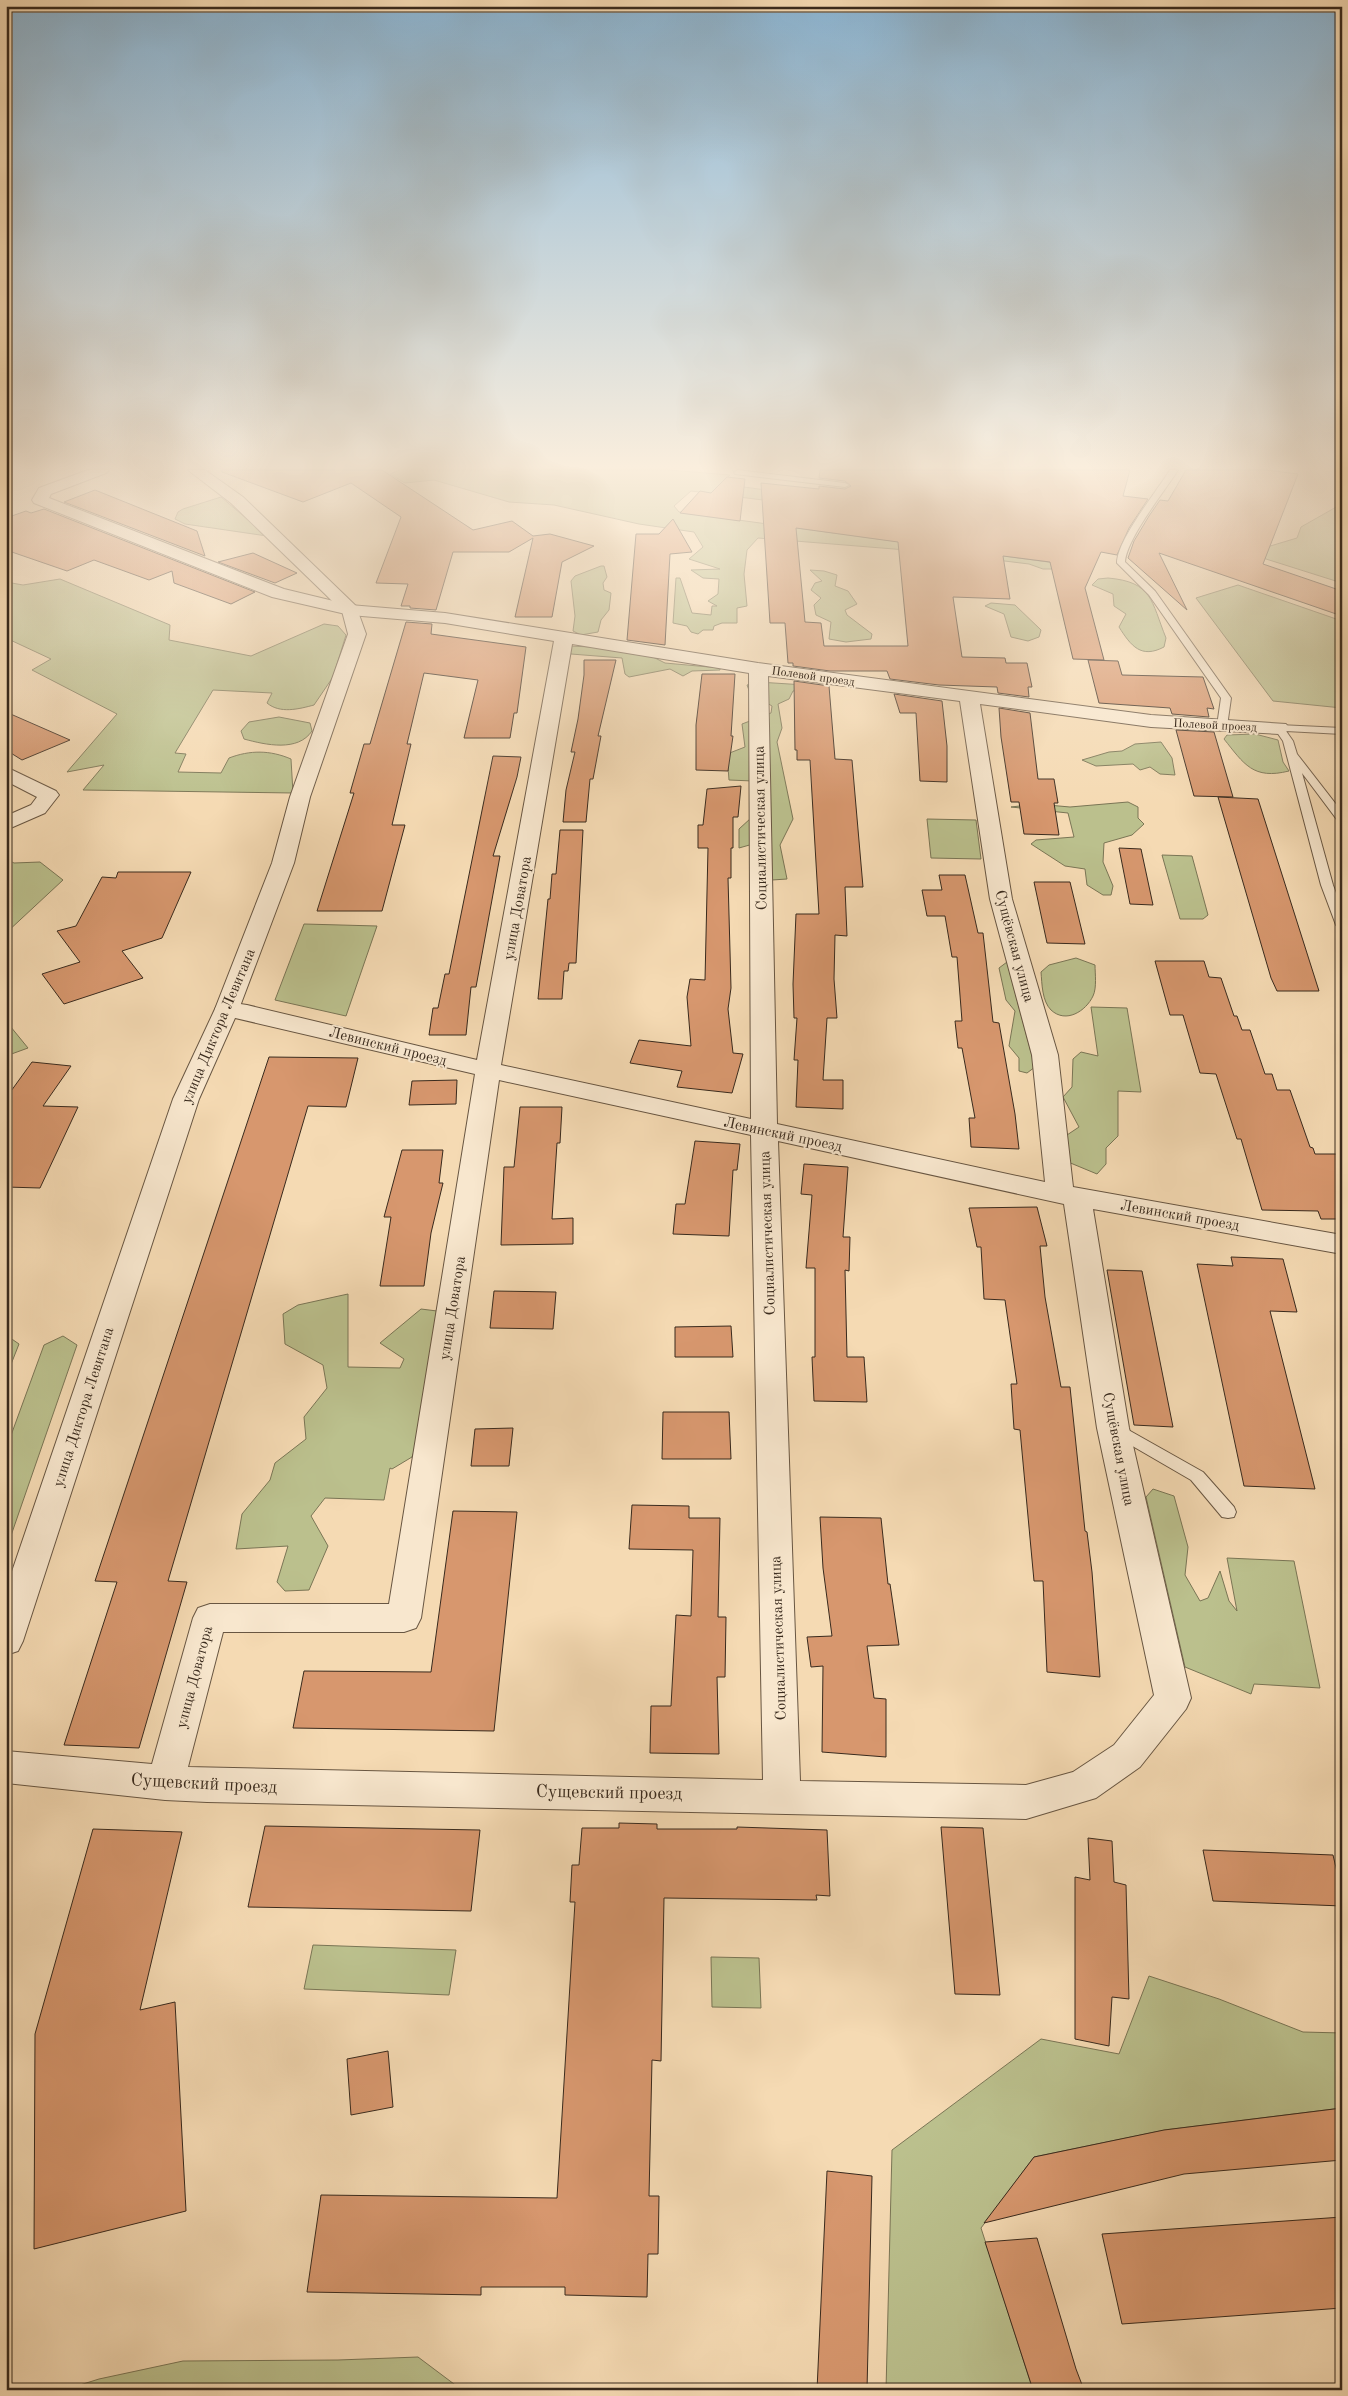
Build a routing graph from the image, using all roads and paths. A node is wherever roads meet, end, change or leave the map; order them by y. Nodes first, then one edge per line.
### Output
1 (249, 582) edge
2 (321, 582) edge
3 (1141, 582) edge
4 (350, 610) junction
5 (564, 637) junction
6 (758, 669) junction
7 (969, 697) junction
8 (1222, 726) junction
9 (1279, 728) junction
10 (1342, 731) edge
11 (1291, 752) junction
12 (6, 773) edge
13 (1342, 818) edge
14 (6, 824) edge
15 (1342, 925) edge
16 (227, 1009) junction
17 (488, 1070) junction
18 (764, 1130) junction
19 (1069, 1196) junction
20 (1342, 1245) edge
21 (1113, 1428) junction
22 (1228, 1512) dead end
23 (6, 1641) edge
24 (1174, 1698) joint
25 (6, 1767) edge
26 (165, 1783) junction
27 (782, 1796) junction

1 - 4 street, Полевой проезд
2 - 4 street, улица Диктора Левитана
3 - 8 lane
4 - 5 street, Полевой проезд
4 - 16 street, улица Диктора Левитана
5 - 6 street, Полевой проезд
5 - 17 street, улица Доватора
6 - 7 street, Полевой проезд
6 - 18 street, Социалистическая улица
7 - 8 street, Полевой проезд
7 - 19 street, Сущёвская улица
8 - 9 street, Полевой проезд
9 - 10 lane
9 - 11 lane
11 - 13 lane
11 - 15 lane
12 - 14 street
16 - 17 street, Левинский проезд
16 - 23 street, улица Диктора Левитана
17 - 18 street, Левинский проезд
17 - 26 street, улица Доватора
18 - 19 street, Левинский проезд
18 - 27 street, Социалистическая улица
19 - 20 street, Левинский проезд
19 - 21 street, Сущёвская улица
21 - 22 lane
21 - 24 street, Сущёвская улица
24 - 27 street, Сущевский проезд
25 - 26 street, Сущевский проезд
26 - 27 street, Сущевский проезд

